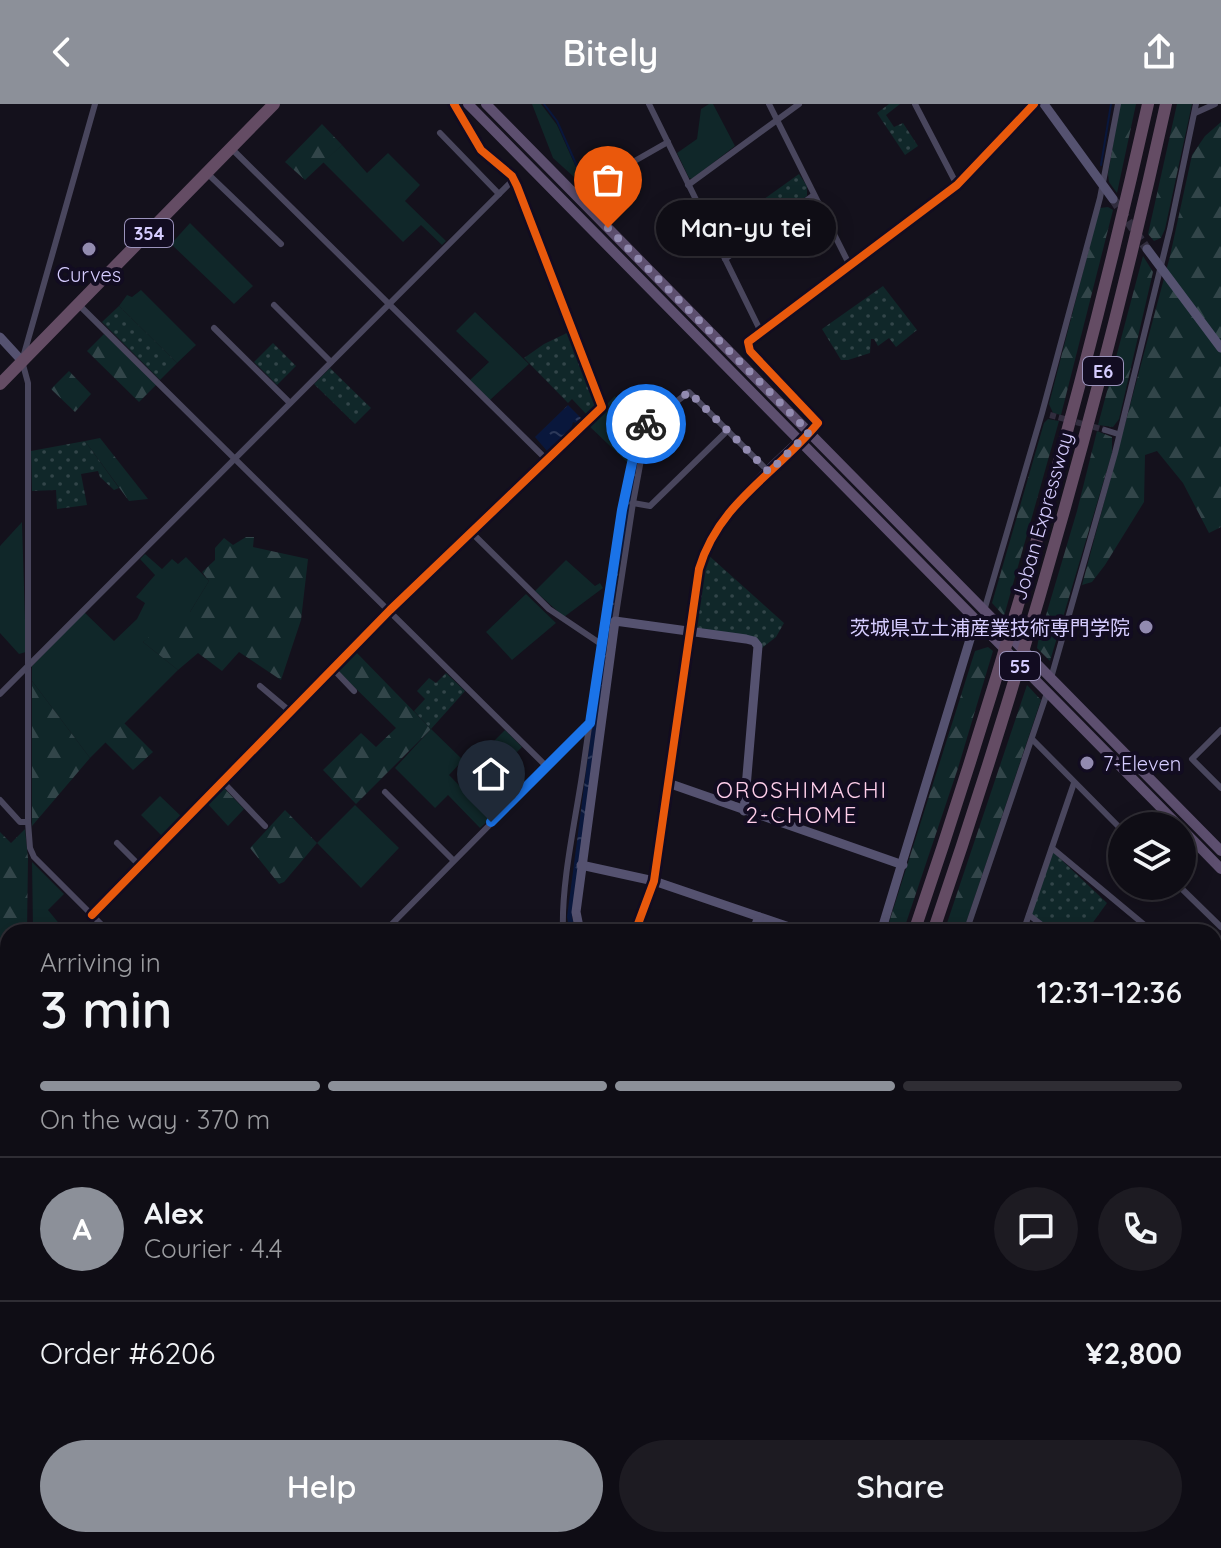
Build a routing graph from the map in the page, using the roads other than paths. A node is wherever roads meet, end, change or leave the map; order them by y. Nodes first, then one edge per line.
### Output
1 (95, 104) edge
2 (274, 104) edge
3 (454, 104) edge
4 (468, 104) edge
5 (486, 104) edge
6 (649, 104) edge
7 (769, 104) edge
8 (799, 104) edge
9 (915, 104) edge
10 (1034, 104) edge
11 (1044, 104) edge
12 (1118, 104) edge
13 (1148, 104) edge
14 (1166, 104) edge
15 (1196, 104) edge
16 (1215, 104) edge
17 (1195, 113) junction
18 (776, 120) junction
19 (440, 133) dead end
20 (668, 142) junction
21 (231, 148) junction
22 (207, 173) junction
23 (514, 179) junction
24 (688, 185) junction
25 (957, 185) junction
26 (1102, 185) junction
27 (499, 194) junction
28 (814, 195) junction
29 (578, 198) junction
30 (1113, 199) tunnel mouth
31 (569, 207) junction
32 (281, 244) dead end
33 (1147, 249) tunnel mouth
34 (725, 259) junction
35 (1160, 265) junction
36 (850, 266) junction
37 (78, 304) junction
38 (389, 304) junction
39 (274, 305) dead end
40 (214, 328) dead end
41 (761, 332) junction
42 (0, 337) edge
43 (1221, 348) edge
44 (22, 361) junction
45 (331, 362) junction
46 (0, 384) edge
47 (290, 403) junction
48 (648, 422) junction
49 (728, 430) junction
50 (1105, 430) tunnel mouth
51 (809, 432) junction
52 (1118, 434) junction
53 (800, 441) junction
54 (235, 458) junction
55 (547, 460) junction
56 (769, 472) junction
57 (633, 503) junction
58 (890, 515) junction
59 (880, 524) junction
60 (471, 532) junction
61 (390, 610) junction
62 (984, 611) junction
63 (615, 621) junction
64 (978, 622) junction
65 (689, 630) junction
66 (601, 644) junction
67 (28, 665) junction
68 (333, 669) junction
69 (1051, 678) junction
70 (260, 686) dead end
71 (354, 691) dead end
72 (1047, 693) junction
73 (0, 694) edge
74 (292, 713) junction
75 (590, 723) junction
76 (1221, 730) edge
77 (1032, 739) junction
78 (546, 766) junction
79 (223, 782) junction
80 (668, 783) junction
81 (1074, 783) junction
82 (1221, 788) edge
83 (385, 792) dead end
84 (0, 800) edge
85 (744, 811) junction
86 (1165, 812) edge
87 (1108, 816) edge
88 (28, 822) junction
89 (265, 826) dead end
90 (117, 843) dead end
91 (1196, 843) edge
92 (1052, 848) junction
93 (1221, 851) edge
94 (453, 860) junction
95 (581, 865) junction
96 (903, 865) junction
97 (140, 866) junction
98 (1221, 869) edge
99 (654, 881) junction
100 (1193, 900) edge
101 (92, 915) junction
102 (1029, 915) junction
103 (759, 917) junction
104 (101, 924) edge
105 (392, 924) edge
106 (564, 924) edge
107 (577, 924) edge
108 (641, 924) edge
109 (756, 924) edge
110 (780, 924) edge
111 (884, 924) edge
112 (917, 924) edge
113 (936, 924) edge
114 (969, 924) edge
115 (1026, 924) edge
116 (1041, 924) edge
117 (1143, 924) edge
118 (1218, 924) edge

1 - 44 street
2 - 21 highway, 354
3 - 23 street
4 - 31 main road, 55
5 - 29 main road, 55
6 - 20 street
7 - 18 street
8 - 18 street
9 - 25 street
10 - 25 street
11 - 26 street
12 - 26 street
13 - 112 highway, Joban Expressway / E6
14 - 113 highway, Joban Expressway / E6
15 - 17 street
16 - 17 street
17 - 35 street
18 - 24 street
18 - 28 street
19 - 27 street
20 - 24 street
20 - 29 street
21 - 22 highway, 354
21 - 38 street
22 - 32 street
22 - 37 highway, 354
23 - 27 street
23 - 55 street
24 - 34 street
25 - 36 street
26 - 30 street
26 - 62 street
27 - 38 street
28 - 34 street
28 - 36 street
29 - 31 street
29 - 51 main road, 55
31 - 53 main road, 55
33 - 35 street
34 - 41 street
35 - 43 street
35 - 52 street
36 - 41 street
37 - 44 highway, 354
37 - 54 street
38 - 45 street
38 - 55 street
39 - 45 street
40 - 47 street
41 - 51 street
42 - 44 street
44 - 46 highway, 354
44 - 67 street
45 - 47 street
47 - 54 street
48 - 49 street
48 - 57 street
48 - 66 street
49 - 56 street
49 - 57 street
50 - 52 street
51 - 53 street
51 - 58 main road, 55
52 - 69 street
53 - 56 street
53 - 59 main road, 55
54 - 61 street
54 - 67 street
55 - 60 street
56 - 65 street
57 - 63 street
58 - 59 street
58 - 62 main road, 55
59 - 64 main road, 55
60 - 61 street
60 - 66 street
61 - 68 street
61 - 78 street
62 - 69 main road, 55
63 - 65 street
63 - 95 street
64 - 72 main road, 55
64 - 96 street
65 - 80 street
65 - 85 street
66 - 75 street
67 - 73 street
67 - 88 street
68 - 71 street
68 - 74 street
69 - 93 main road, 55
70 - 74 street
72 - 77 street
72 - 86 main road, 55
74 - 79 street
75 - 78 street
75 - 106 street
76 - 82 street
77 - 81 street
77 - 114 street
78 - 94 street
79 - 89 street
79 - 97 street
80 - 85 street
80 - 99 street
81 - 87 street
81 - 92 street
83 - 94 street
84 - 88 street
85 - 96 street
88 - 101 street
90 - 97 street
91 - 98 main road, 55
92 - 102 street
92 - 117 street
94 - 105 street
95 - 99 street
95 - 107 street
96 - 111 street
97 - 101 street
99 - 103 street
99 - 108 street
100 - 118 street
101 - 104 street
102 - 115 street
102 - 116 street
103 - 109 street
103 - 110 street

